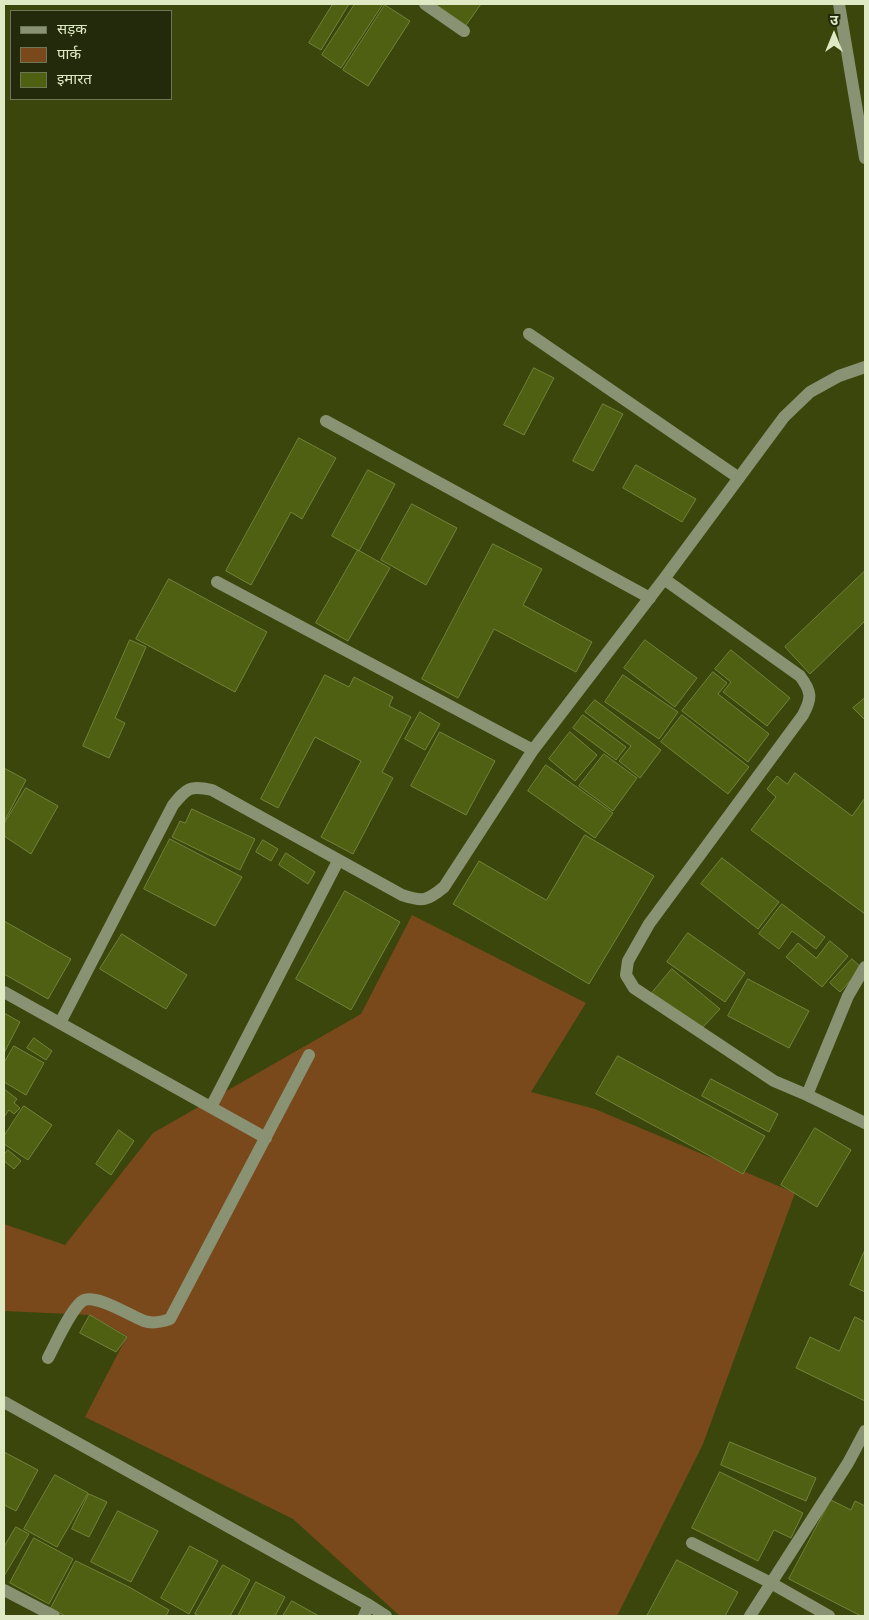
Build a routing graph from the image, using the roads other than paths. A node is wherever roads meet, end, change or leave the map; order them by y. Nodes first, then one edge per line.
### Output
1 (425, 4) edge
2 (839, 4) edge
3 (464, 31) dead end
4 (865, 158) edge
5 (528, 334) dead end
6 (865, 368) edge
7 (326, 421) dead end
8 (739, 478) junction
9 (664, 579) junction
10 (217, 582) dead end
11 (650, 598) junction
12 (533, 750) junction
13 (338, 861) junction
14 (865, 967) edge
15 (4, 992) edge
16 (60, 1023) junction
17 (309, 1055) dead end
18 (807, 1095) junction
19 (211, 1107) junction
20 (865, 1123) edge
21 (266, 1138) junction
22 (48, 1358) dead end
23 (4, 1402) edge
24 (865, 1430) edge
25 (692, 1543) dead end
26 (771, 1583) junction
27 (4, 1590) edge
28 (366, 1610) edge
29 (54, 1616) edge
30 (386, 1616) edge
31 (750, 1616) edge
32 (829, 1616) edge

1 - 3 street
2 - 4 street
5 - 8 street
6 - 8 street
7 - 11 street
8 - 9 street
9 - 11 street
9 - 18 street
10 - 12 street
11 - 12 street
12 - 13 street
13 - 16 street
13 - 19 street
14 - 18 street
15 - 16 street
16 - 19 street
17 - 21 street
18 - 20 street
19 - 21 street
21 - 22 street
23 - 28 street
24 - 26 street
25 - 26 street
26 - 31 street
26 - 32 street
27 - 29 street
28 - 30 street

